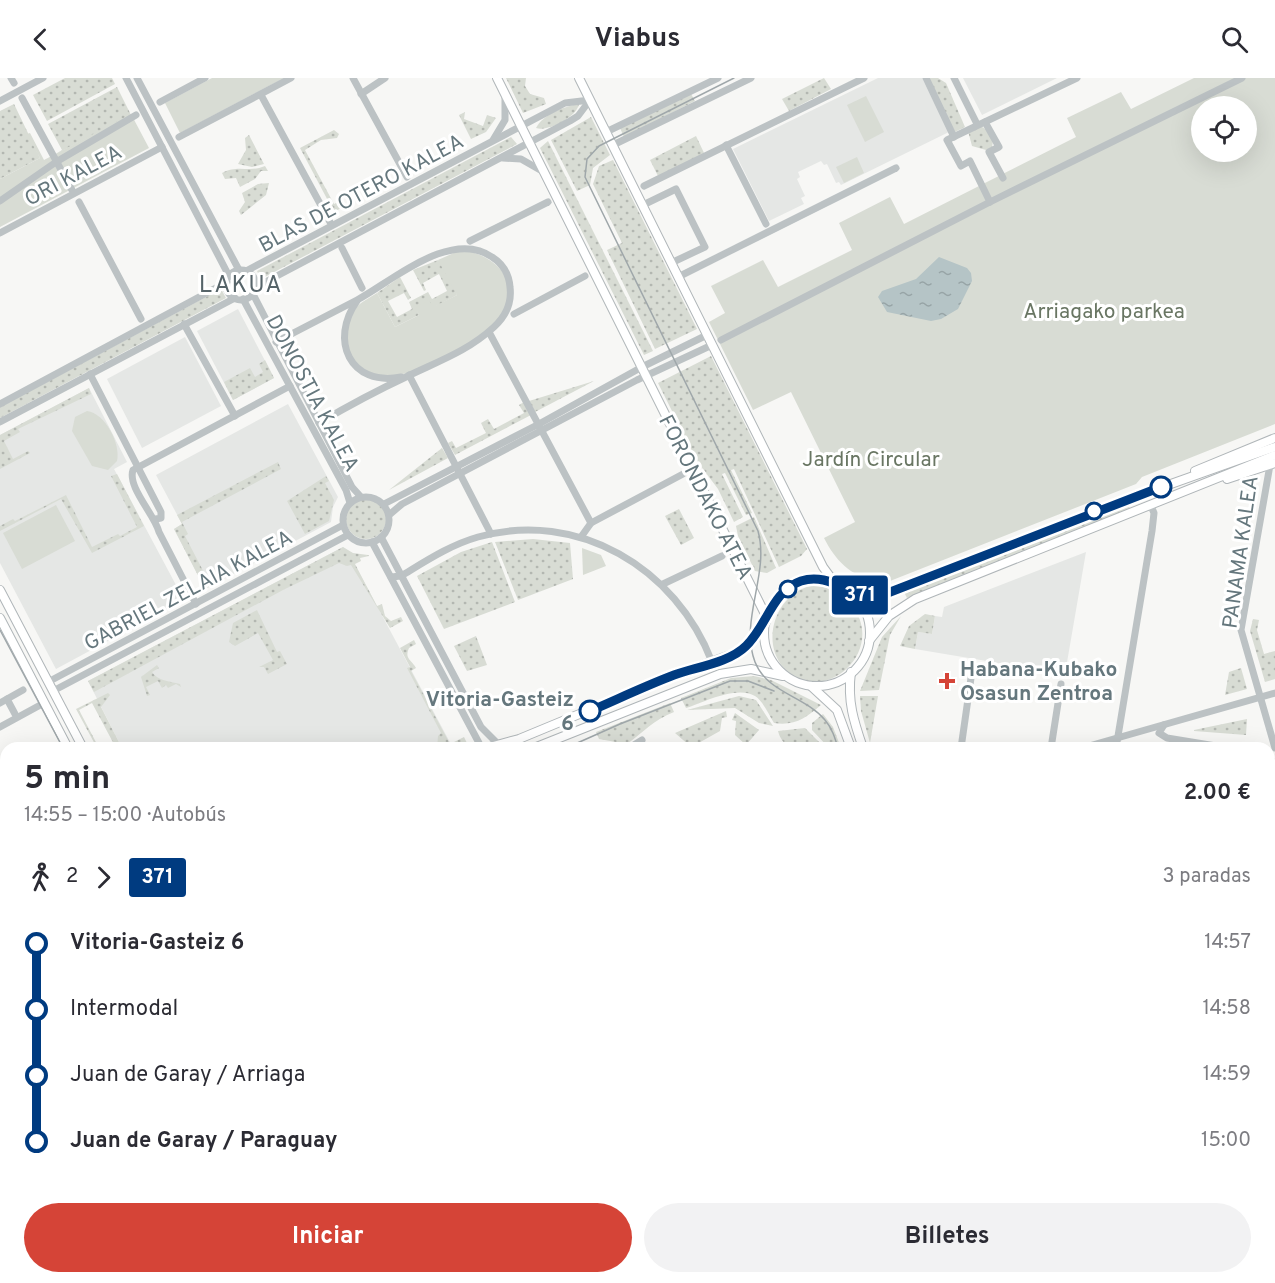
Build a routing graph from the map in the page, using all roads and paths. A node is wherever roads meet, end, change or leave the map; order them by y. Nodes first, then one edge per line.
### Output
1 (43, 78) edge
2 (126, 78) edge
3 (137, 78) edge
4 (205, 78) edge
5 (291, 78) edge
6 (353, 78) edge
7 (385, 78) edge
8 (497, 78) edge
9 (579, 78) edge
10 (718, 78) edge
11 (751, 78) edge
12 (864, 78) edge
13 (926, 78) edge
14 (954, 78) edge
15 (1077, 78) edge
16 (1242, 78) edge
17 (504, 92) junction
18 (261, 94) junction
19 (361, 94) junction
20 (22, 98) dead end
21 (590, 100) junction
22 (0, 101) edge
23 (160, 102) dead end
24 (136, 115) dead end
25 (981, 123) junction
26 (521, 127) junction
27 (606, 132) junction
28 (179, 137) dead end
29 (954, 137) junction
30 (529, 142) junction
31 (490, 144) junction
32 (612, 145) junction
33 (726, 145) junction
34 (162, 147) junction
35 (498, 158) junction
36 (56, 162) junction
37 (896, 168) dead end
38 (543, 172) junction
39 (407, 177) dead end
40 (1003, 178) dead end
41 (644, 186) dead end
42 (72, 190) dead end
43 (0, 201) edge
44 (79, 202) dead end
45 (548, 202) dead end
46 (990, 202) junction
47 (643, 205) junction
48 (330, 222) dead end
49 (766, 224) dead end
50 (0, 233) edge
51 (470, 241) dead end
52 (342, 248) dead end
53 (671, 263) junction
54 (243, 271) junction
55 (585, 276) dead end
56 (678, 277) junction
57 (228, 279) junction
58 (362, 288) dead end
59 (254, 290) junction
60 (235, 298) junction
61 (243, 299) junction
62 (358, 300) junction
63 (514, 314) dead end
64 (141, 319) dead end
65 (184, 324) junction
66 (489, 332) junction
67 (707, 335) junction
68 (721, 340) dead end
69 (276, 342) junction
70 (712, 345) junction
71 (642, 367) junction
72 (90, 374) junction
73 (409, 375) junction
74 (646, 377) junction
75 (290, 386) junction
76 (0, 404) edge
77 (235, 416) junction
78 (0, 422) edge
79 (319, 423) junction
80 (540, 427) junction
81 (1275, 438) edge
82 (1275, 447) edge
83 (1275, 455) edge
84 (1272, 464) edge
85 (138, 467) junction
86 (458, 470) junction
87 (683, 474) dead end
88 (1145, 492) junction
89 (1177, 495) junction
90 (361, 497) junction
91 (350, 503) junction
92 (384, 504) junction
93 (1151, 506) junction
94 (389, 514) junction
95 (156, 519) junction
96 (591, 523) junction
97 (343, 525) junction
98 (491, 534) junction
99 (348, 535) junction
100 (381, 537) junction
101 (581, 537) junction
102 (372, 542) junction
103 (722, 556) dead end
104 (401, 576) junction
105 (391, 577) junction
106 (834, 582) junction
107 (663, 584) junction
108 (0, 590) edge
109 (850, 592) junction
110 (196, 604) junction
111 (0, 618) edge
112 (767, 620) junction
113 (868, 640) junction
114 (712, 662) junction
115 (972, 671) dead end
116 (851, 672) junction
117 (783, 676) junction
118 (48, 682) junction
119 (1061, 684) dead end
120 (811, 686) junction
121 (23, 690) dead end
122 (53, 691) junction
123 (1275, 693) edge
124 (1259, 697) junction
125 (3, 701) edge
126 (44, 704) junction
127 (31, 708) junction
128 (15, 714) junction
129 (0, 722) edge
130 (1164, 725) junction
131 (0, 727) edge
132 (1118, 739) junction
133 (642, 740) dead end
134 (65, 742) edge
135 (80, 742) edge
136 (478, 742) edge
137 (496, 742) edge
138 (507, 742) edge
139 (549, 742) edge
140 (639, 742) edge
141 (849, 742) edge
142 (861, 742) edge
143 (963, 742) edge
144 (1052, 742) edge
145 (1106, 742) edge
146 (1117, 742) edge
147 (1191, 742) edge
148 (1273, 742) edge

1 - 22 street
2 - 34 street
3 - 54 street
4 - 23 street
5 - 18 street
6 - 19 street
7 - 19 street
8 - 17 main road, FORONDAKO ATEA
9 - 21 main road
10 - 27 street
11 - 32 street
12 - 33 street
13 - 29 street
14 - 25 street
15 - 25 street
16 - 46 street
17 - 26 main road, FORONDAKO ATEA
17 - 31 street, BLAS DE OTERO KALEA
18 - 28 street
18 - 48 street
19 - 39 street
20 - 36 street
21 - 26 street
21 - 27 main road
21 - 30 street
24 - 36 street
25 - 29 street
25 - 40 street
26 - 30 main road, FORONDAKO ATEA
26 - 31 street, BLAS DE OTERO KALEA
27 - 32 main road
29 - 46 street
30 - 35 street, BLAS DE OTERO KALEA
30 - 38 main road, FORONDAKO ATEA
31 - 54 street, BLAS DE OTERO KALEA
32 - 47 main road
33 - 41 street
33 - 49 street
34 - 50 street, ORI KALEA
34 - 57 street
35 - 38 street, BLAS DE OTERO KALEA
35 - 59 street, BLAS DE OTERO KALEA
36 - 42 street
36 - 43 street
37 - 56 street
38 - 71 main road, FORONDAKO ATEA
44 - 64 street
45 - 51 street
46 - 68 street
47 - 53 main road
47 - 53 street
52 - 58 street
53 - 56 main road
54 - 57 street
54 - 59 street
55 - 63 street
56 - 67 main road
57 - 60 street
57 - 76 street
59 - 61 street
59 - 69 street, DONOSTIA KALEA
60 - 61 street
60 - 65 street
61 - 75 street, DONOSTIA KALEA
62 - 66 street
62 - 69 street
62 - 73 street
65 - 72 street
65 - 77 street
66 - 73 street
66 - 80 street
67 - 70 main road
67 - 71 street
69 - 79 street, DONOSTIA KALEA
70 - 74 street
70 - 106 main road
71 - 74 main road, FORONDAKO ATEA
71 - 80 street
72 - 78 street
72 - 85 street
73 - 79 street
73 - 86 street
74 - 80 street
74 - 112 main road, FORONDAKO ATEA
75 - 77 street
75 - 91 street, DONOSTIA KALEA
77 - 85 street
79 - 90 street, DONOSTIA KALEA
80 - 86 street
80 - 96 street
81 - 88 main road
82 - 88 main road
83 - 89 main road
84 - 89 main road
84 - 124 street, PANAMA KALEA
85 - 95 street
85 - 95 street
86 - 92 street
86 - 94 street
86 - 98 street
87 - 96 street
88 - 109 main road
89 - 93 main road
90 - 91 street
90 - 92 street
91 - 97 street
92 - 94 street
93 - 113 main road
93 - 132 street
94 - 100 street
95 - 110 street
96 - 101 street
97 - 99 street
97 - 110 street, GABRIEL ZELAIA KALEA
98 - 101 street
98 - 104 street
99 - 102 street
99 - 122 street, GABRIEL ZELAIA KALEA
100 - 102 street
100 - 104 street
101 - 107 street
102 - 105 street
103 - 107 street
104 - 105 street
104 - 137 street
105 - 136 street
106 - 109 main road
106 - 112 main road
107 - 114 street
108 - 118 main road
109 - 113 main road
110 - 118 street, GABRIEL ZELAIA KALEA
111 - 126 main road
112 - 114 main road
112 - 117 main road
113 - 116 main road
114 - 138 main road
115 - 143 street
116 - 120 main road
116 - 142 main road
117 - 120 main road
117 - 139 main road
118 - 122 main road
119 - 144 street
120 - 141 main road
121 - 125 street
122 - 135 main road
123 - 124 street
124 - 130 street
124 - 148 street, PANAMA KALEA
125 - 128 street
126 - 127 street
126 - 134 main road
127 - 128 street
127 - 131 street
128 - 129 street
130 - 132 street
130 - 147 street
132 - 145 street
132 - 146 street
133 - 140 street

